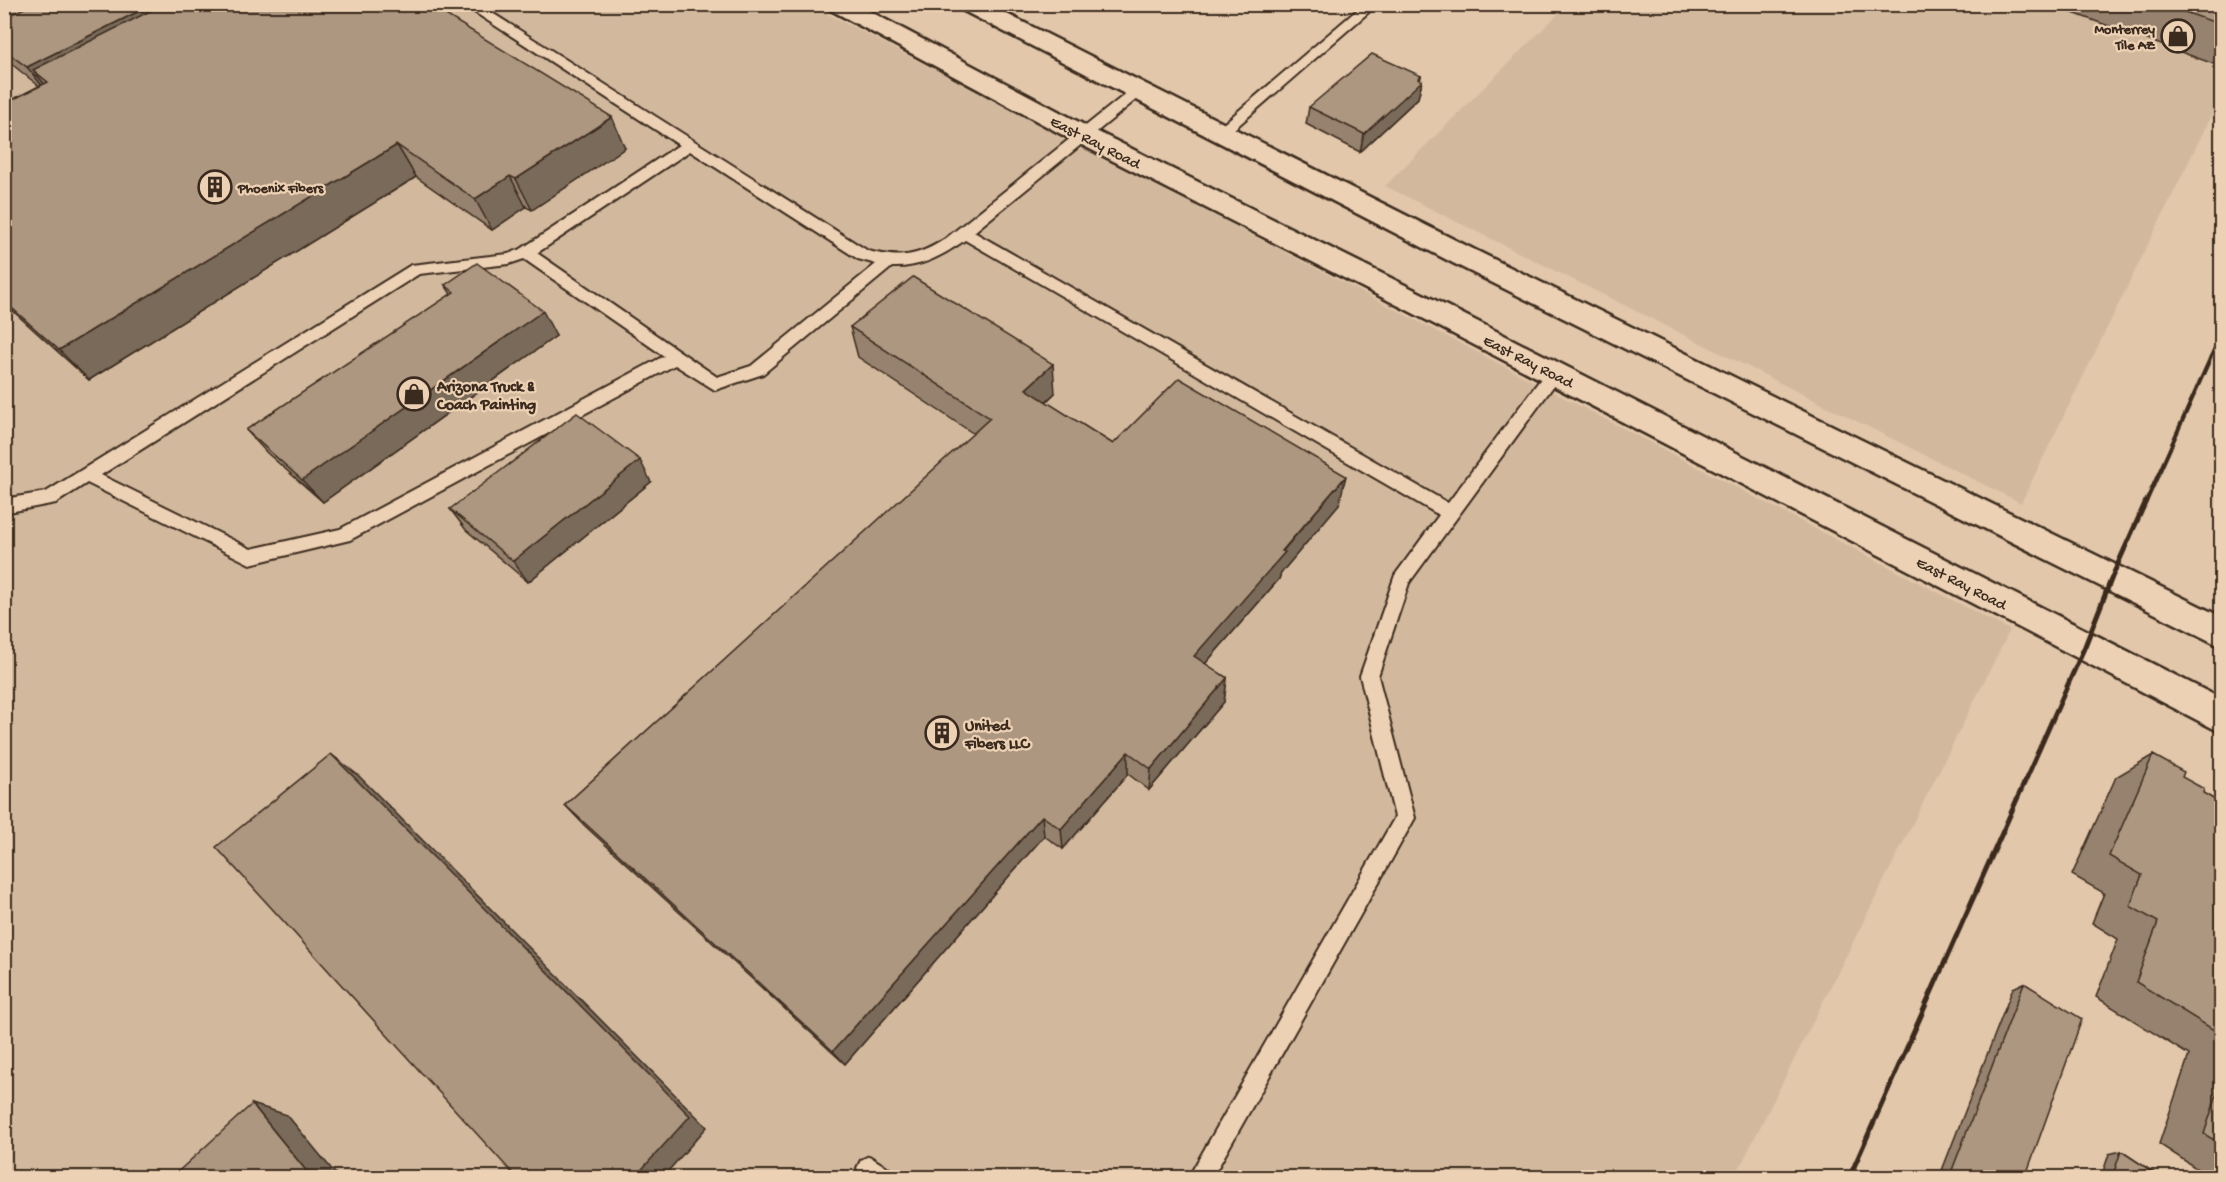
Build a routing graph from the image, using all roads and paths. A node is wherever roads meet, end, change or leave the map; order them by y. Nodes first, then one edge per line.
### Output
1 (468, 4) edge
2 (837, 4) edge
3 (968, 4) edge
4 (1372, 4) edge
5 (1138, 91) junction
6 (1220, 134) junction
7 (1083, 135) junction
8 (689, 144) junction
9 (964, 233) junction
10 (526, 253) junction
11 (888, 262) junction
12 (676, 357) junction
13 (1554, 373) junction
14 (86, 475) junction
15 (4, 506) edge
16 (1451, 513) junction
17 (2222, 633) edge
18 (2222, 717) edge
19 (1199, 1178) edge

1 - 8 lane
2 - 7 main road, East Ray Road
3 - 5 main road
4 - 6 lane
5 - 6 main road
5 - 7 lane
6 - 17 main road
7 - 9 lane
7 - 13 main road, East Ray Road
8 - 10 lane
8 - 11 lane
9 - 11 lane
9 - 16 lane
10 - 12 lane
10 - 14 lane
11 - 12 lane
12 - 14 lane
13 - 16 lane
13 - 18 main road, East Ray Road
14 - 15 lane
16 - 19 lane

